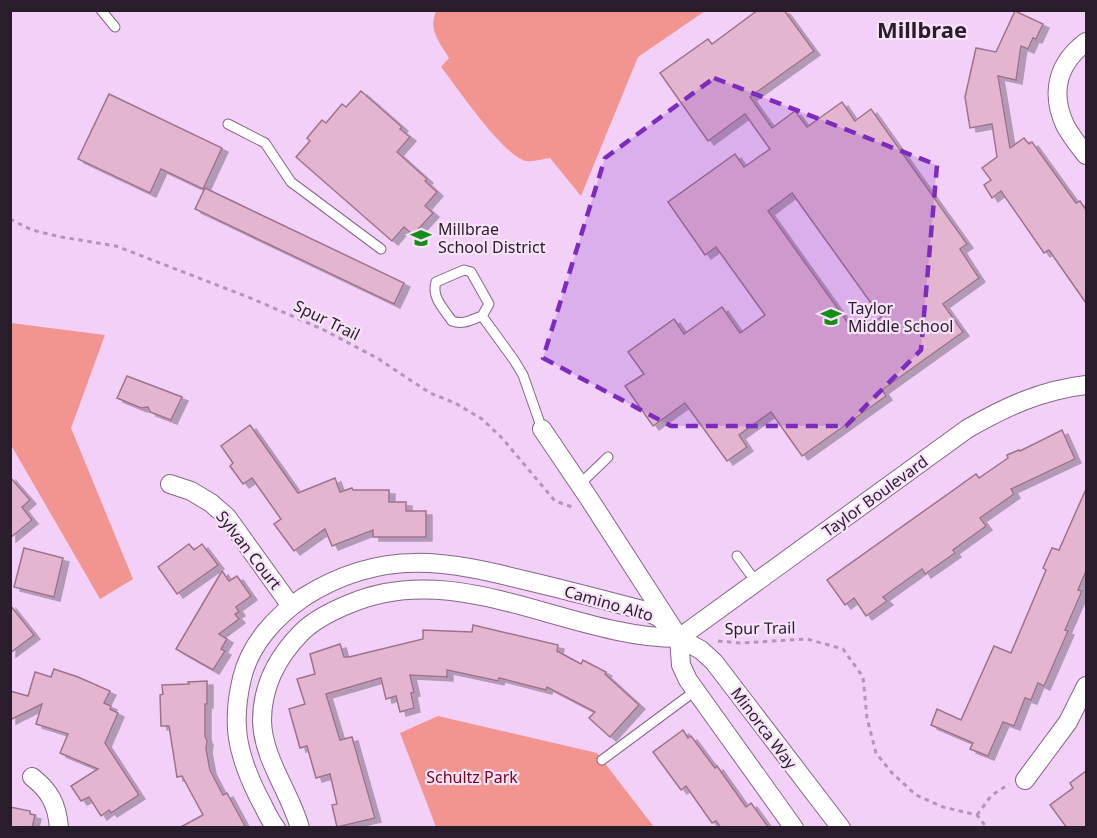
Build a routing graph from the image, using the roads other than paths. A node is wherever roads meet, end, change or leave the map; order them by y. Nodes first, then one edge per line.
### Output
1 (101, 10) edge
2 (116, 27) dead end
3 (1086, 42) edge
4 (228, 124) dead end
5 (1086, 155) edge
6 (381, 249) dead end
7 (482, 316) junction
8 (1086, 385) edge
9 (542, 429) joint
10 (608, 456) dead end
11 (170, 484) dead end
12 (580, 484) junction
13 (737, 556) dead end
14 (756, 582) junction
15 (291, 606) junction
16 (679, 639) junction
17 (1086, 686) edge
18 (695, 691) junction
19 (602, 759) dead end
20 (32, 777) dead end
21 (1025, 780) road end
22 (58, 828) edge
23 (276, 828) edge
24 (300, 828) edge
25 (794, 828) edge
26 (841, 828) edge

1 - 2 lane
3 - 5 street
4 - 6 lane
7 - 7 lane
7 - 9 lane
8 - 14 street, Taylor Boulevard
9 - 12 street, Minorca Way
10 - 12 lane
11 - 15 street, Sylvan Court
12 - 16 street, Minorca Way
13 - 14 lane
14 - 16 street, Taylor Boulevard
15 - 16 street, Camino Alto
15 - 23 street, Camino Alto
16 - 18 street, Minorca Way
16 - 24 street, Camino Alto
16 - 26 street, Minorca Way
17 - 21 street
18 - 19 lane
18 - 25 street, Minorca Way
20 - 22 street

